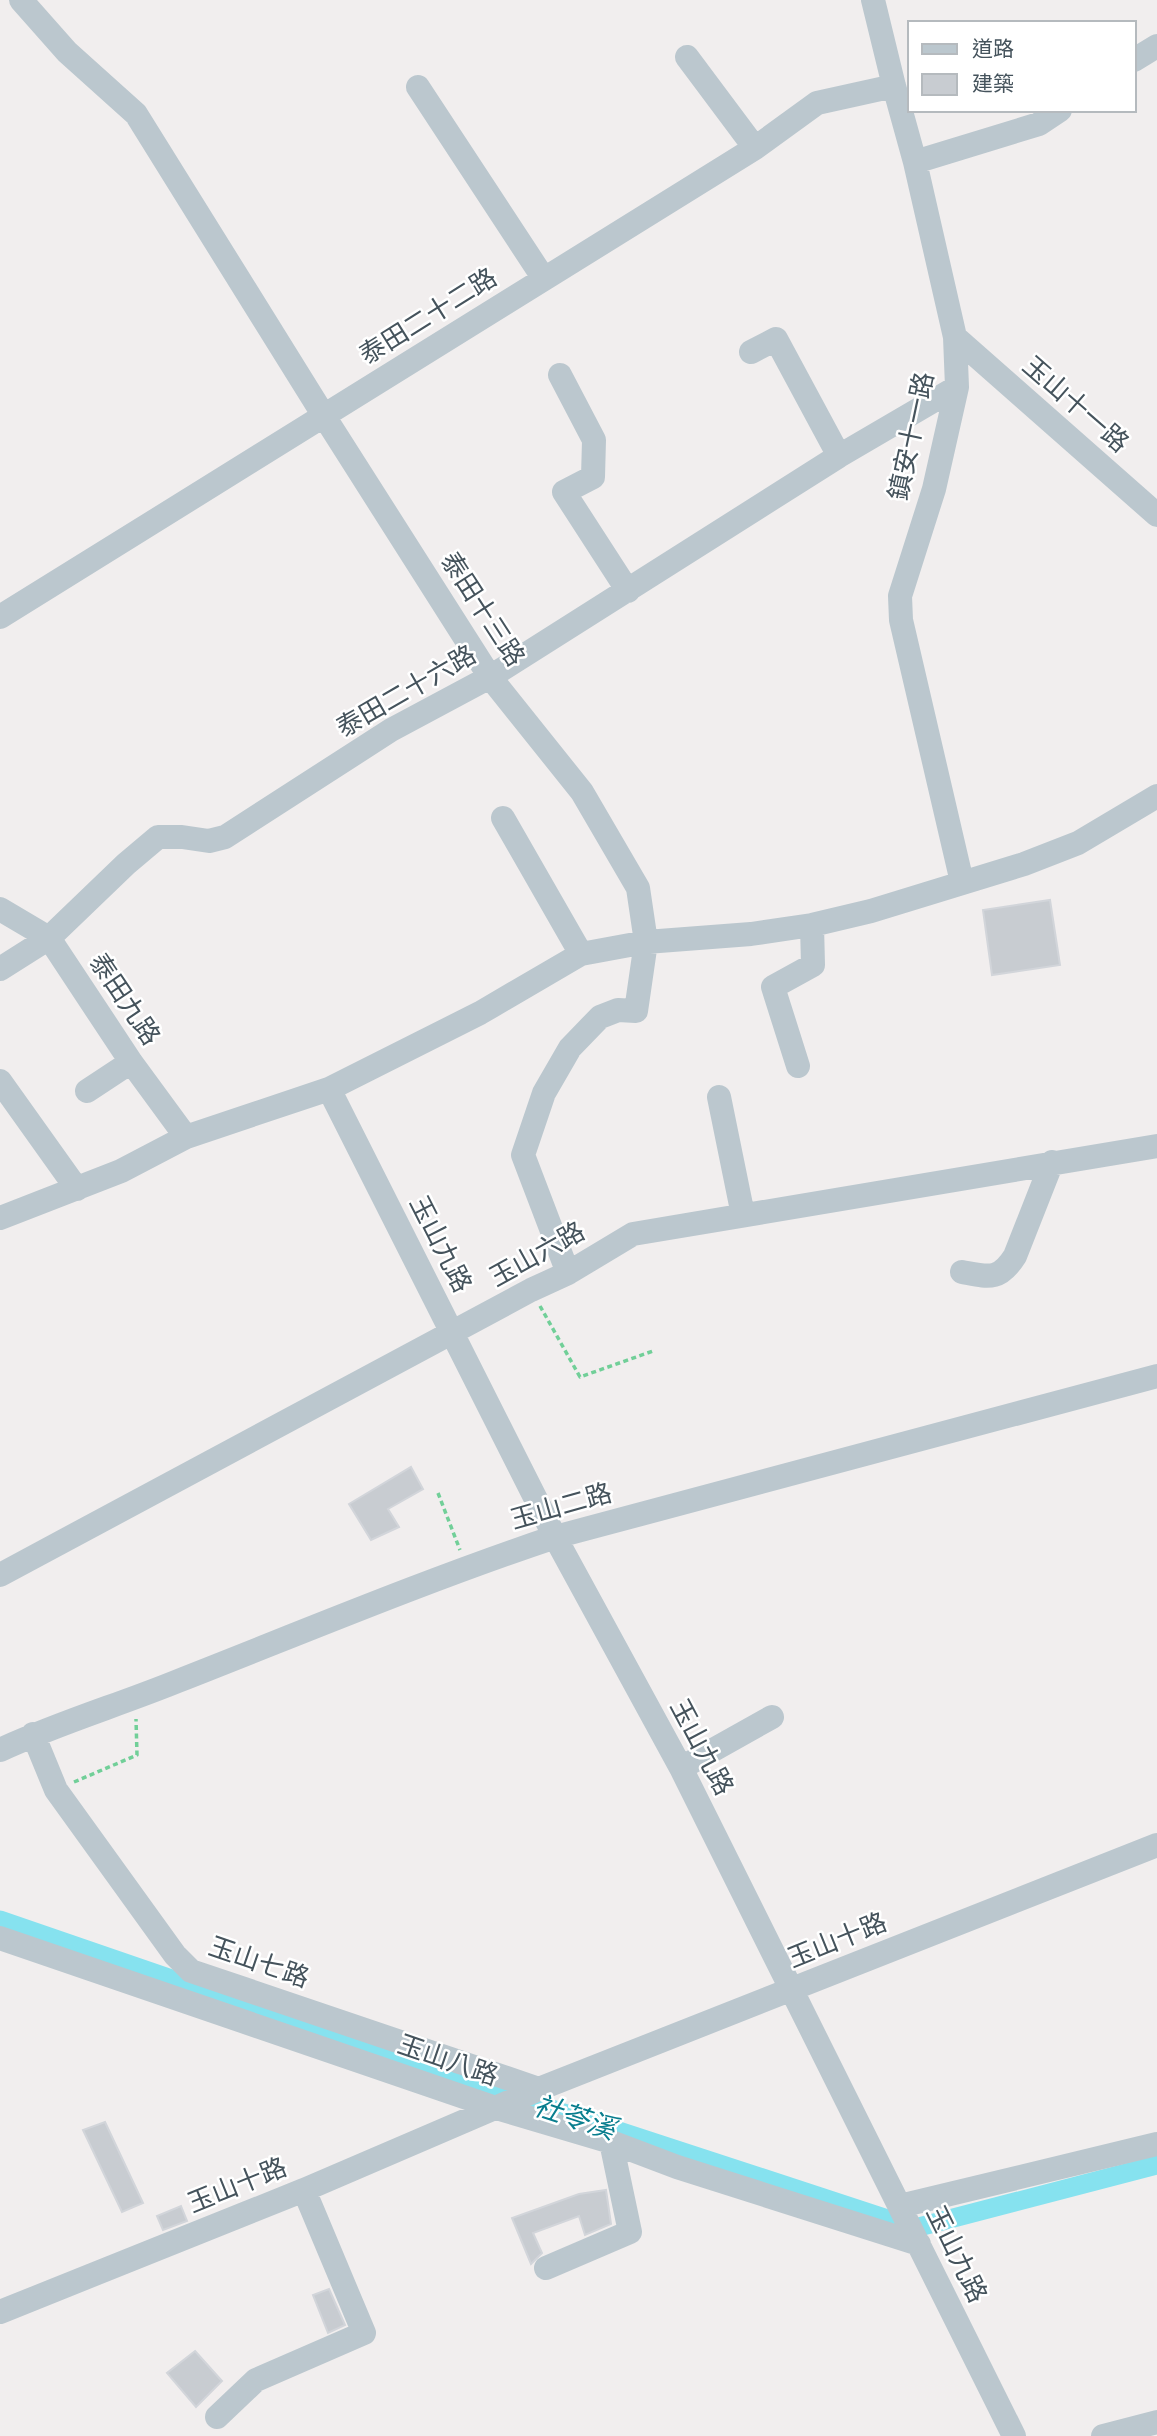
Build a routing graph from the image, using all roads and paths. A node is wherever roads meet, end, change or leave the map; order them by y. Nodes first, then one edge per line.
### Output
1 (21, 0) edge
2 (873, 0) edge
3 (1157, 46) edge
4 (687, 57) dead end
5 (1136, 59) edge
6 (894, 86) junction
7 (418, 87) dead end
8 (1057, 112) edge
9 (755, 148) junction
10 (915, 162) junction
11 (544, 279) junction
12 (955, 337) junction
13 (751, 352) dead end
14 (560, 375) dead end
15 (957, 387) junction
16 (324, 416) junction
17 (839, 456) junction
18 (1157, 516) edge
19 (628, 591) junction
20 (0, 617) edge
21 (490, 677) junction
22 (1157, 796) edge
23 (503, 818) dead end
24 (962, 882) junction
25 (0, 909) edge
26 (812, 925) junction
27 (49, 938) junction
28 (646, 942) junction
29 (581, 954) junction
30 (0, 969) edge
31 (131, 1062) junction
32 (798, 1066) dead end
33 (0, 1081) edge
34 (329, 1089) junction
35 (87, 1091) dead end
36 (719, 1097) dead end
37 (187, 1137) junction
38 (1157, 1146) edge
39 (1052, 1162) junction
40 (77, 1189) junction
41 (743, 1215) junction
42 (0, 1218) edge
43 (962, 1272) dead end
44 (568, 1273) junction
45 (531, 1290) junction
46 (452, 1334) junction
47 (653, 1350) dead end
48 (1157, 1376) edge
49 (438, 1493) dead end
50 (555, 1537) junction
51 (466, 1567) junction
52 (0, 1575) edge
53 (135, 1699) junction
54 (772, 1717) dead end
55 (33, 1734) junction
56 (0, 1750) edge
57 (681, 1768) junction
58 (56, 1790) junction
59 (1157, 1845) edge
60 (0, 1938) edge
61 (792, 1990) junction
62 (539, 2089) junction
63 (493, 2107) junction
64 (611, 2142) junction
65 (1157, 2144) edge
66 (304, 2190) junction
67 (900, 2206) junction
68 (916, 2238) junction
69 (546, 2268) dead end
70 (0, 2312) edge
71 (217, 2417) dead end
72 (1157, 2422) edge
73 (1014, 2436) edge
74 (1104, 2436) edge

1 - 16 street, 泰田十三路
2 - 6 street, 鎮安十一路
3 - 5 street
4 - 9 street
6 - 9 street, 泰田二十二路
6 - 10 street, 鎮安十一路
7 - 11 street
8 - 10 street
9 - 11 street, 泰田二十二路
10 - 12 street, 鎮安十一路
11 - 16 street, 泰田二十二路
12 - 15 street, 鎮安十一路
12 - 18 street, 玉山十一路
13 - 17 street
14 - 19 street
15 - 17 street, 泰田二十六路
15 - 24 street, 鎮安十一路
16 - 20 street, 泰田二十二路
16 - 21 street, 泰田十三路
17 - 19 street, 泰田二十六路
19 - 21 street, 泰田二十六路
21 - 27 street, 泰田二十六路
21 - 28 street, 泰田十三路
22 - 24 street
23 - 29 street
24 - 26 street
25 - 27 street, 泰田九路
26 - 28 street
26 - 32 street
27 - 30 street, 泰田二十六路
27 - 31 street, 泰田九路
28 - 29 street
28 - 44 street, 泰田十三路
29 - 34 street
31 - 35 street
31 - 37 street, 泰田九路
33 - 40 street
34 - 37 street
34 - 46 street, 玉山九路
36 - 41 street
37 - 40 street
38 - 39 street, 玉山六路
39 - 41 street, 玉山六路
39 - 43 street
40 - 42 street
41 - 44 street, 玉山六路
44 - 45 street, 玉山六路
45 - 46 street, 玉山六路
45 - 47 path
46 - 50 street, 玉山九路
46 - 52 street, 玉山六路
48 - 50 street, 玉山二路
49 - 51 path
50 - 51 street, 玉山二路
50 - 57 street, 玉山九路
51 - 53 street, 玉山二路
53 - 55 street, 玉山二路
53 - 58 path
54 - 57 street
55 - 56 street, 玉山二路
55 - 58 street, 玉山七路
57 - 61 street, 玉山九路
58 - 62 street, 玉山七路
59 - 61 street, 玉山十路
60 - 63 street, 玉山八路
61 - 62 street, 玉山十路
61 - 67 street, 玉山九路
62 - 63 street, 玉山十路
63 - 64 street, 玉山八路
63 - 66 street, 玉山十路
64 - 68 street, 玉山八路
64 - 69 street
65 - 67 street
66 - 70 street, 玉山十路
66 - 71 street
67 - 68 street, 玉山九路
68 - 73 street, 玉山九路
72 - 74 street

